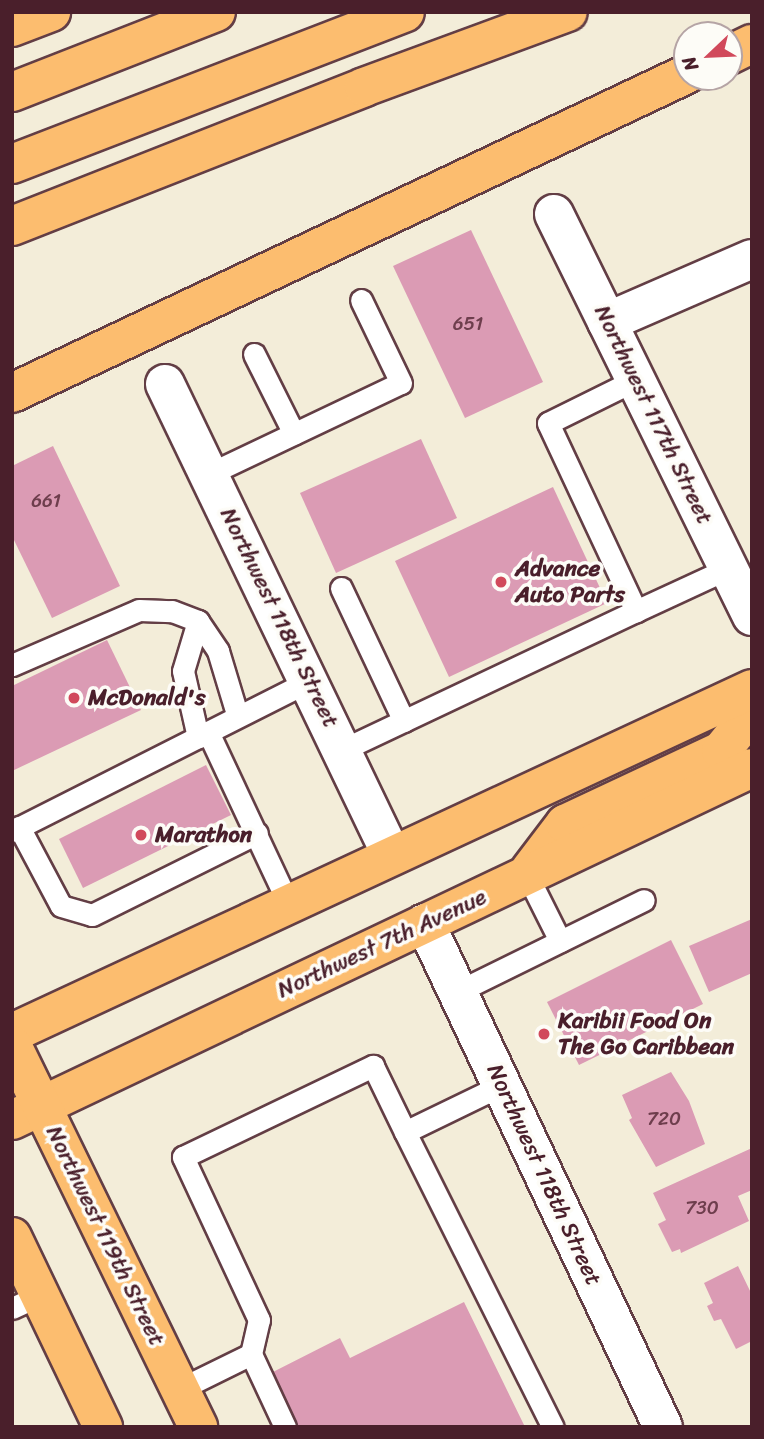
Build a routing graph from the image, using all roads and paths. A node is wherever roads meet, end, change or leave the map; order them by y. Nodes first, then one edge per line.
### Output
1 (51, 12) edge
2 (216, 12) edge
3 (405, 12) edge
4 (568, 12) edge
5 (12, 27) edge
6 (673, 81) edge
7 (12, 92) edge
8 (12, 164) edge
9 (554, 214) dead end
10 (12, 226) edge
11 (752, 259) edge
12 (361, 299) dead end
13 (607, 322) junction
14 (254, 354) dead end
15 (635, 380) junction
16 (165, 384) dead end
17 (12, 393) edge
18 (294, 434) junction
19 (209, 474) junction
20 (729, 568) junction
21 (341, 588) dead end
22 (636, 611) junction
23 (752, 616) edge
24 (198, 621) junction
25 (12, 665) edge
26 (309, 681) junction
27 (752, 689) edge
28 (752, 713) edge
29 (237, 714) junction
30 (404, 721) junction
31 (203, 734) junction
32 (342, 750) junction
33 (752, 768) edge
34 (15, 829) edge
35 (257, 833) junction
36 (391, 854) junction
37 (527, 875) junction
38 (644, 900) dead end
39 (288, 903) junction
40 (425, 923) junction
41 (560, 941) junction
42 (457, 992) junction
43 (12, 1033) edge
44 (12, 1045) edge
45 (502, 1085) junction
46 (27, 1113) edge
47 (405, 1132) junction
48 (12, 1237) edge
49 (26, 1301) edge
50 (251, 1354) junction
51 (180, 1390) junction
52 (103, 1427) edge
53 (198, 1427) edge
54 (285, 1427) edge
55 (553, 1427) edge
56 (663, 1427) edge

1 - 5 main road
2 - 7 main road
3 - 8 main road
4 - 10 main road
6 - 17 main road
9 - 13 street, Northwest 117th Street
11 - 13 street
12 - 18 lane
13 - 15 street, Northwest 117th Street
14 - 18 lane
15 - 20 street, Northwest 117th Street
15 - 22 lane
16 - 19 street, Northwest 118th Street
18 - 19 lane
19 - 26 street, Northwest 118th Street
20 - 22 lane
20 - 23 street, Northwest 117th Street
21 - 30 lane
22 - 30 lane
24 - 25 lane
24 - 29 lane
24 - 31 lane
26 - 29 lane
26 - 32 street, Northwest 118th Street
27 - 36 main road
28 - 37 main road
29 - 31 lane
30 - 32 lane
31 - 34 lane
31 - 35 lane
32 - 36 street, Northwest 118th Street
33 - 37 main road, Northwest 7th Avenue
34 - 35 lane
35 - 39 lane
36 - 39 main road
37 - 40 main road, Northwest 7th Avenue
37 - 41 lane
38 - 41 lane
39 - 43 main road
40 - 42 street, Northwest 118th Street
40 - 46 main road, Northwest 7th Avenue
41 - 42 lane
42 - 45 street, Northwest 118th Street
44 - 46 main road, Northwest 119th Street
45 - 47 lane
45 - 56 street, Northwest 118th Street
46 - 51 main road, Northwest 119th Street
47 - 50 lane
47 - 55 lane
48 - 49 main road
49 - 52 main road
50 - 51 lane
50 - 54 lane
51 - 53 main road, Northwest 119th Street

